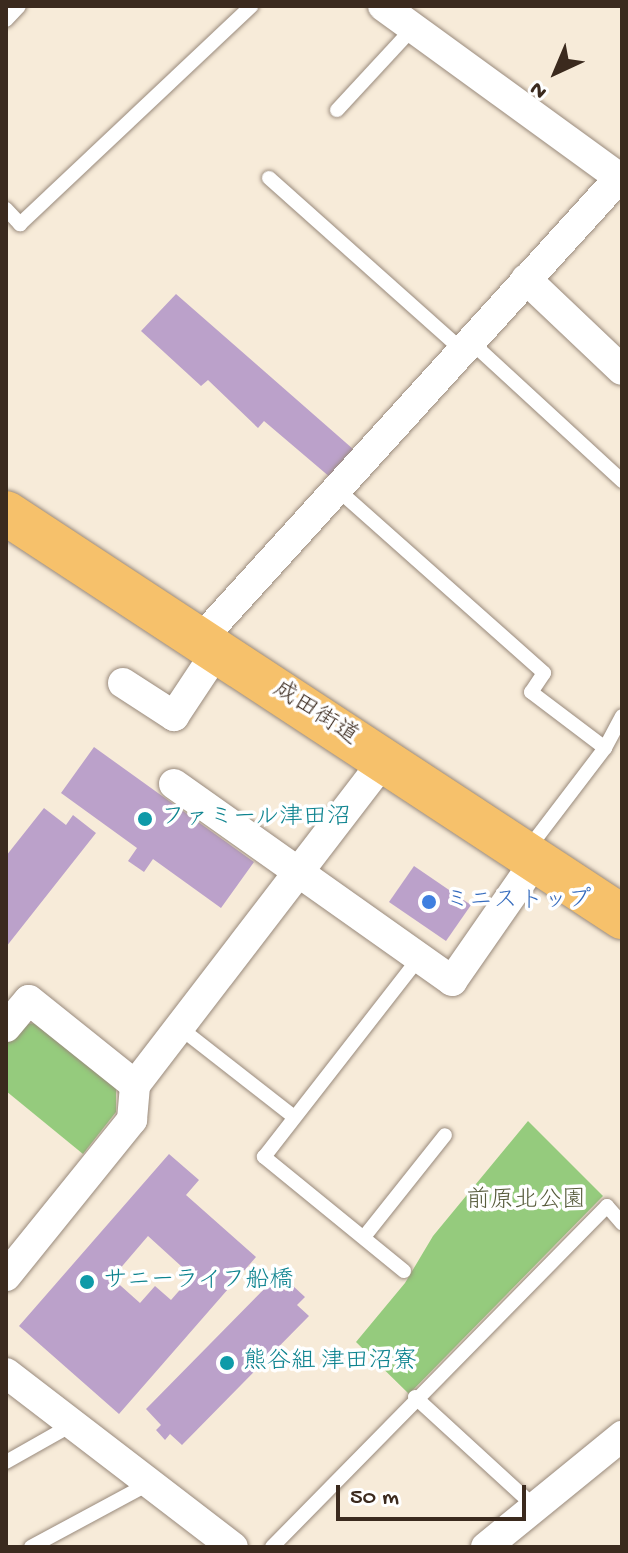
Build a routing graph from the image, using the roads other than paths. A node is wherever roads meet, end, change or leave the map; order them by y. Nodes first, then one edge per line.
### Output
1 (19, 6) edge
2 (251, 6) edge
3 (383, 6) edge
4 (6, 20) edge
5 (413, 28) junction
6 (337, 110) dead end
7 (620, 176) edge
8 (269, 178) dead end
9 (6, 209) edge
10 (526, 279) junction
11 (466, 346) junction
12 (622, 370) edge
13 (622, 481) edge
14 (337, 489) junction
15 (6, 513) edge
16 (209, 645) junction
17 (123, 683) dead end
18 (622, 716) edge
19 (605, 748) junction
20 (385, 759) junction
21 (174, 784) dead end
22 (530, 857) junction
23 (299, 871) junction
24 (622, 917) edge
25 (418, 959) junction
26 (6, 1027) edge
27 (179, 1027) junction
28 (135, 1085) junction
29 (294, 1117) junction
30 (445, 1135) dead end
31 (622, 1223) edge
32 (364, 1237) junction
33 (404, 1271) dead end
34 (6, 1276) edge
35 (11, 1385) edge
36 (415, 1397) junction
37 (75, 1423) junction
38 (622, 1436) edge
39 (6, 1462) edge
40 (154, 1481) junction
41 (535, 1507) junction
42 (31, 1547) edge
43 (233, 1547) edge
44 (272, 1547) edge
45 (486, 1547) edge

1 - 4 lane
2 - 9 lane
3 - 5 street
5 - 6 lane
5 - 7 street
7 - 10 street
8 - 11 lane
10 - 11 street
10 - 12 street
11 - 13 lane
11 - 14 street
14 - 16 street
14 - 19 lane
15 - 16 highway, 成田街道
16 - 17 street
16 - 20 highway, 成田街道
18 - 19 lane
19 - 22 lane
20 - 22 highway, 成田街道
20 - 23 street
21 - 23 street
22 - 24 highway, 成田街道
22 - 25 street
23 - 25 street
23 - 27 street
25 - 29 lane
26 - 28 street
27 - 28 street
27 - 29 lane
28 - 34 street
29 - 32 lane
30 - 32 lane
31 - 36 lane
32 - 33 lane
35 - 37 street
36 - 41 lane
36 - 44 lane
37 - 39 lane
37 - 40 street
38 - 41 street
40 - 42 lane
40 - 43 street
41 - 45 street

